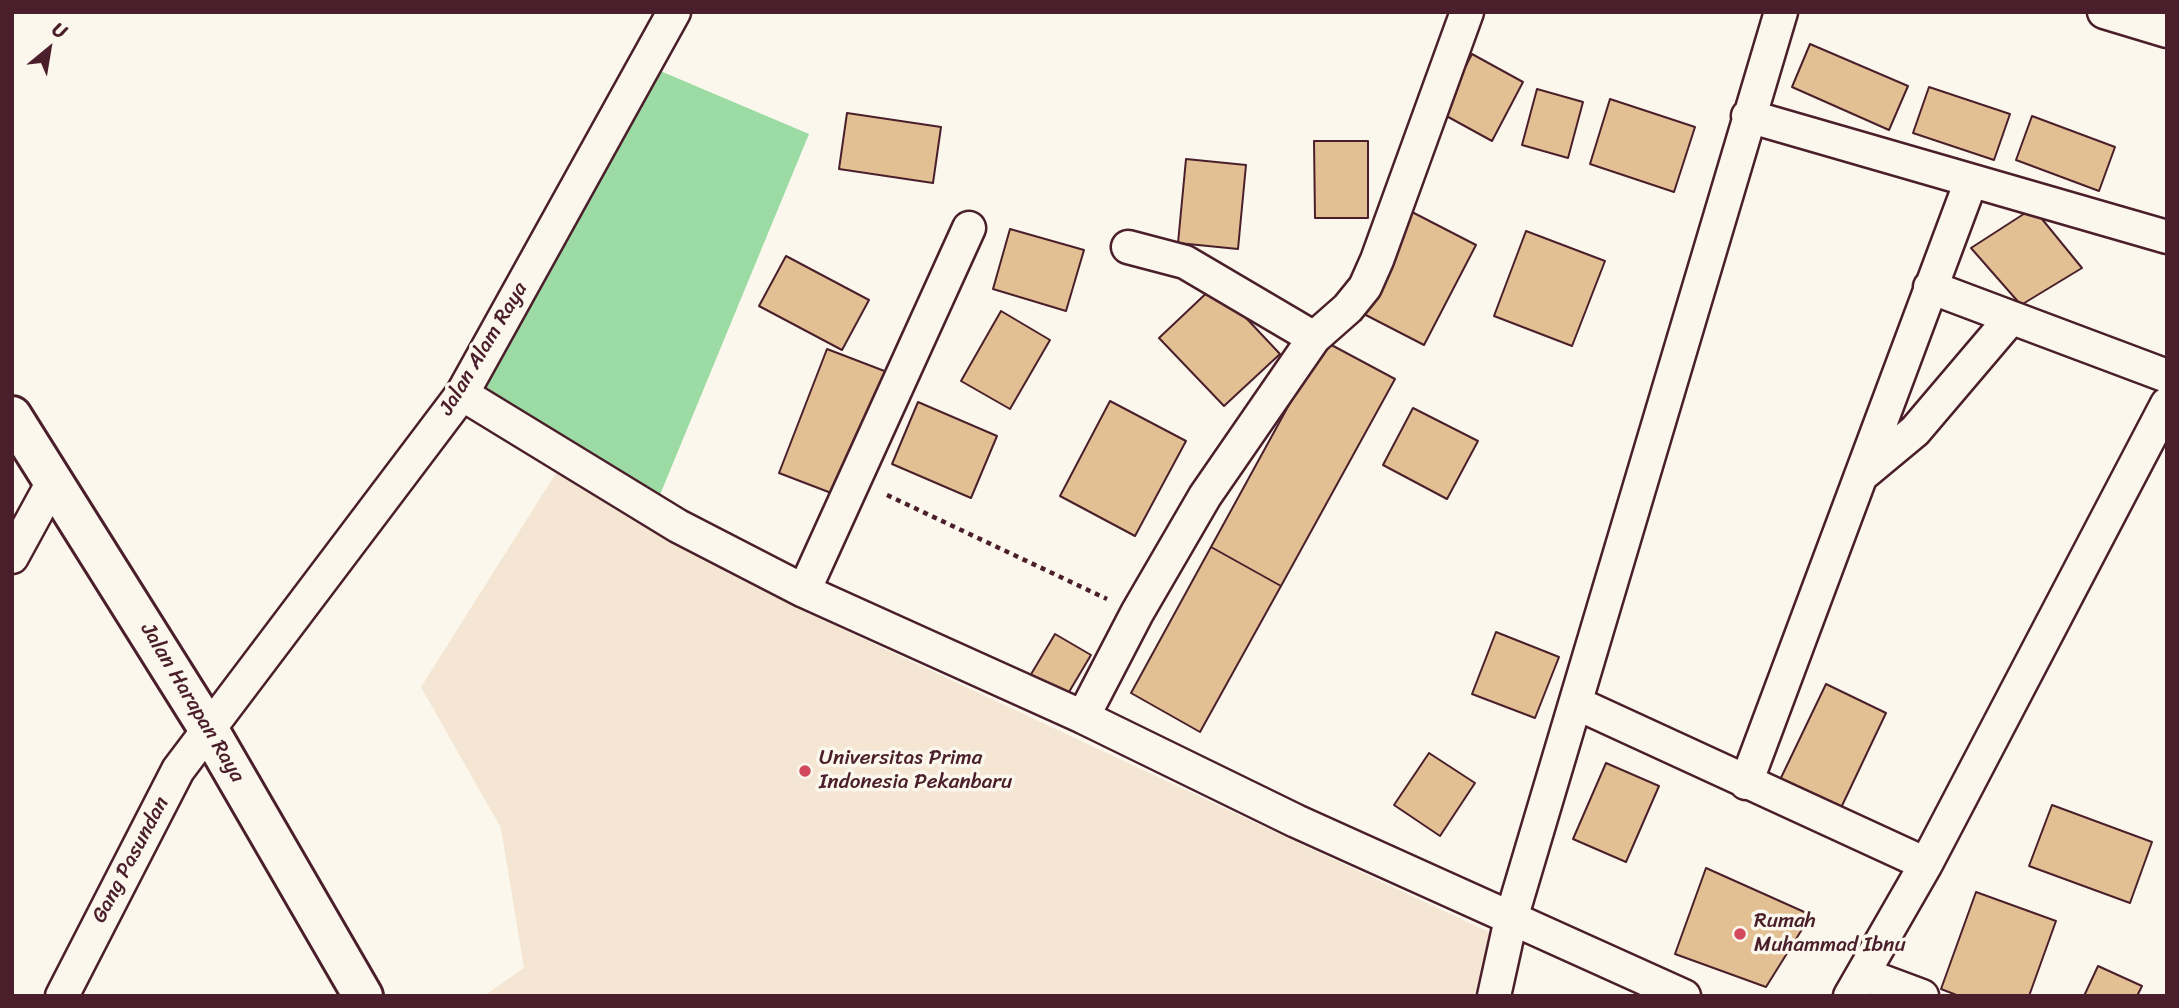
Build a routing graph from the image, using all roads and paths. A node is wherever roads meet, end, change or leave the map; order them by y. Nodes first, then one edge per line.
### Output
1 (674, 12) edge
2 (1467, 12) edge
3 (1781, 12) edge
4 (2105, 12) edge
5 (2167, 31) edge
6 (1748, 116) junction
7 (1970, 181) junction
8 (969, 228) dead end
9 (2167, 237) edge
10 (1128, 247) dead end
11 (1930, 287) junction
12 (2011, 318) junction
13 (1314, 338) junction
14 (2167, 376) edge
15 (462, 394) junction
16 (2167, 404) edge
17 (12, 416) edge
18 (1861, 476) junction
19 (854, 479) junction
20 (54, 480) junction
21 (12, 557) edge
22 (804, 591) junction
23 (1137, 613) junction
24 (1576, 703) junction
25 (1083, 717) junction
26 (209, 730) junction
27 (1746, 783) junction
28 (1926, 863) junction
29 (1511, 919) junction
30 (1857, 985) edge
31 (62, 996) edge
32 (363, 996) edge
33 (1494, 996) edge
34 (1684, 996) edge
35 (1922, 996) edge

1 - 15 street, Jalan Alam Raya
2 - 13 street
3 - 6 street
4 - 5 street
6 - 7 street
6 - 24 street
7 - 9 street
7 - 11 street
8 - 19 street
10 - 13 street
11 - 12 street
11 - 18 street
12 - 14 street
12 - 18 street
13 - 23 street
15 - 22 street
15 - 26 street, Jalan Alam Raya
16 - 28 street
17 - 20 main road, Jalan Harapan Raya
18 - 27 street
19 - 22 street
19 - 23 path
20 - 21 street
20 - 26 main road, Jalan Harapan Raya
22 - 25 street
23 - 25 street
24 - 27 street
24 - 29 street
25 - 29 street
26 - 31 street, Gang Pasundan
26 - 32 main road, Jalan Harapan Raya
27 - 28 street
28 - 30 street
29 - 33 street
29 - 34 street
30 - 35 street

